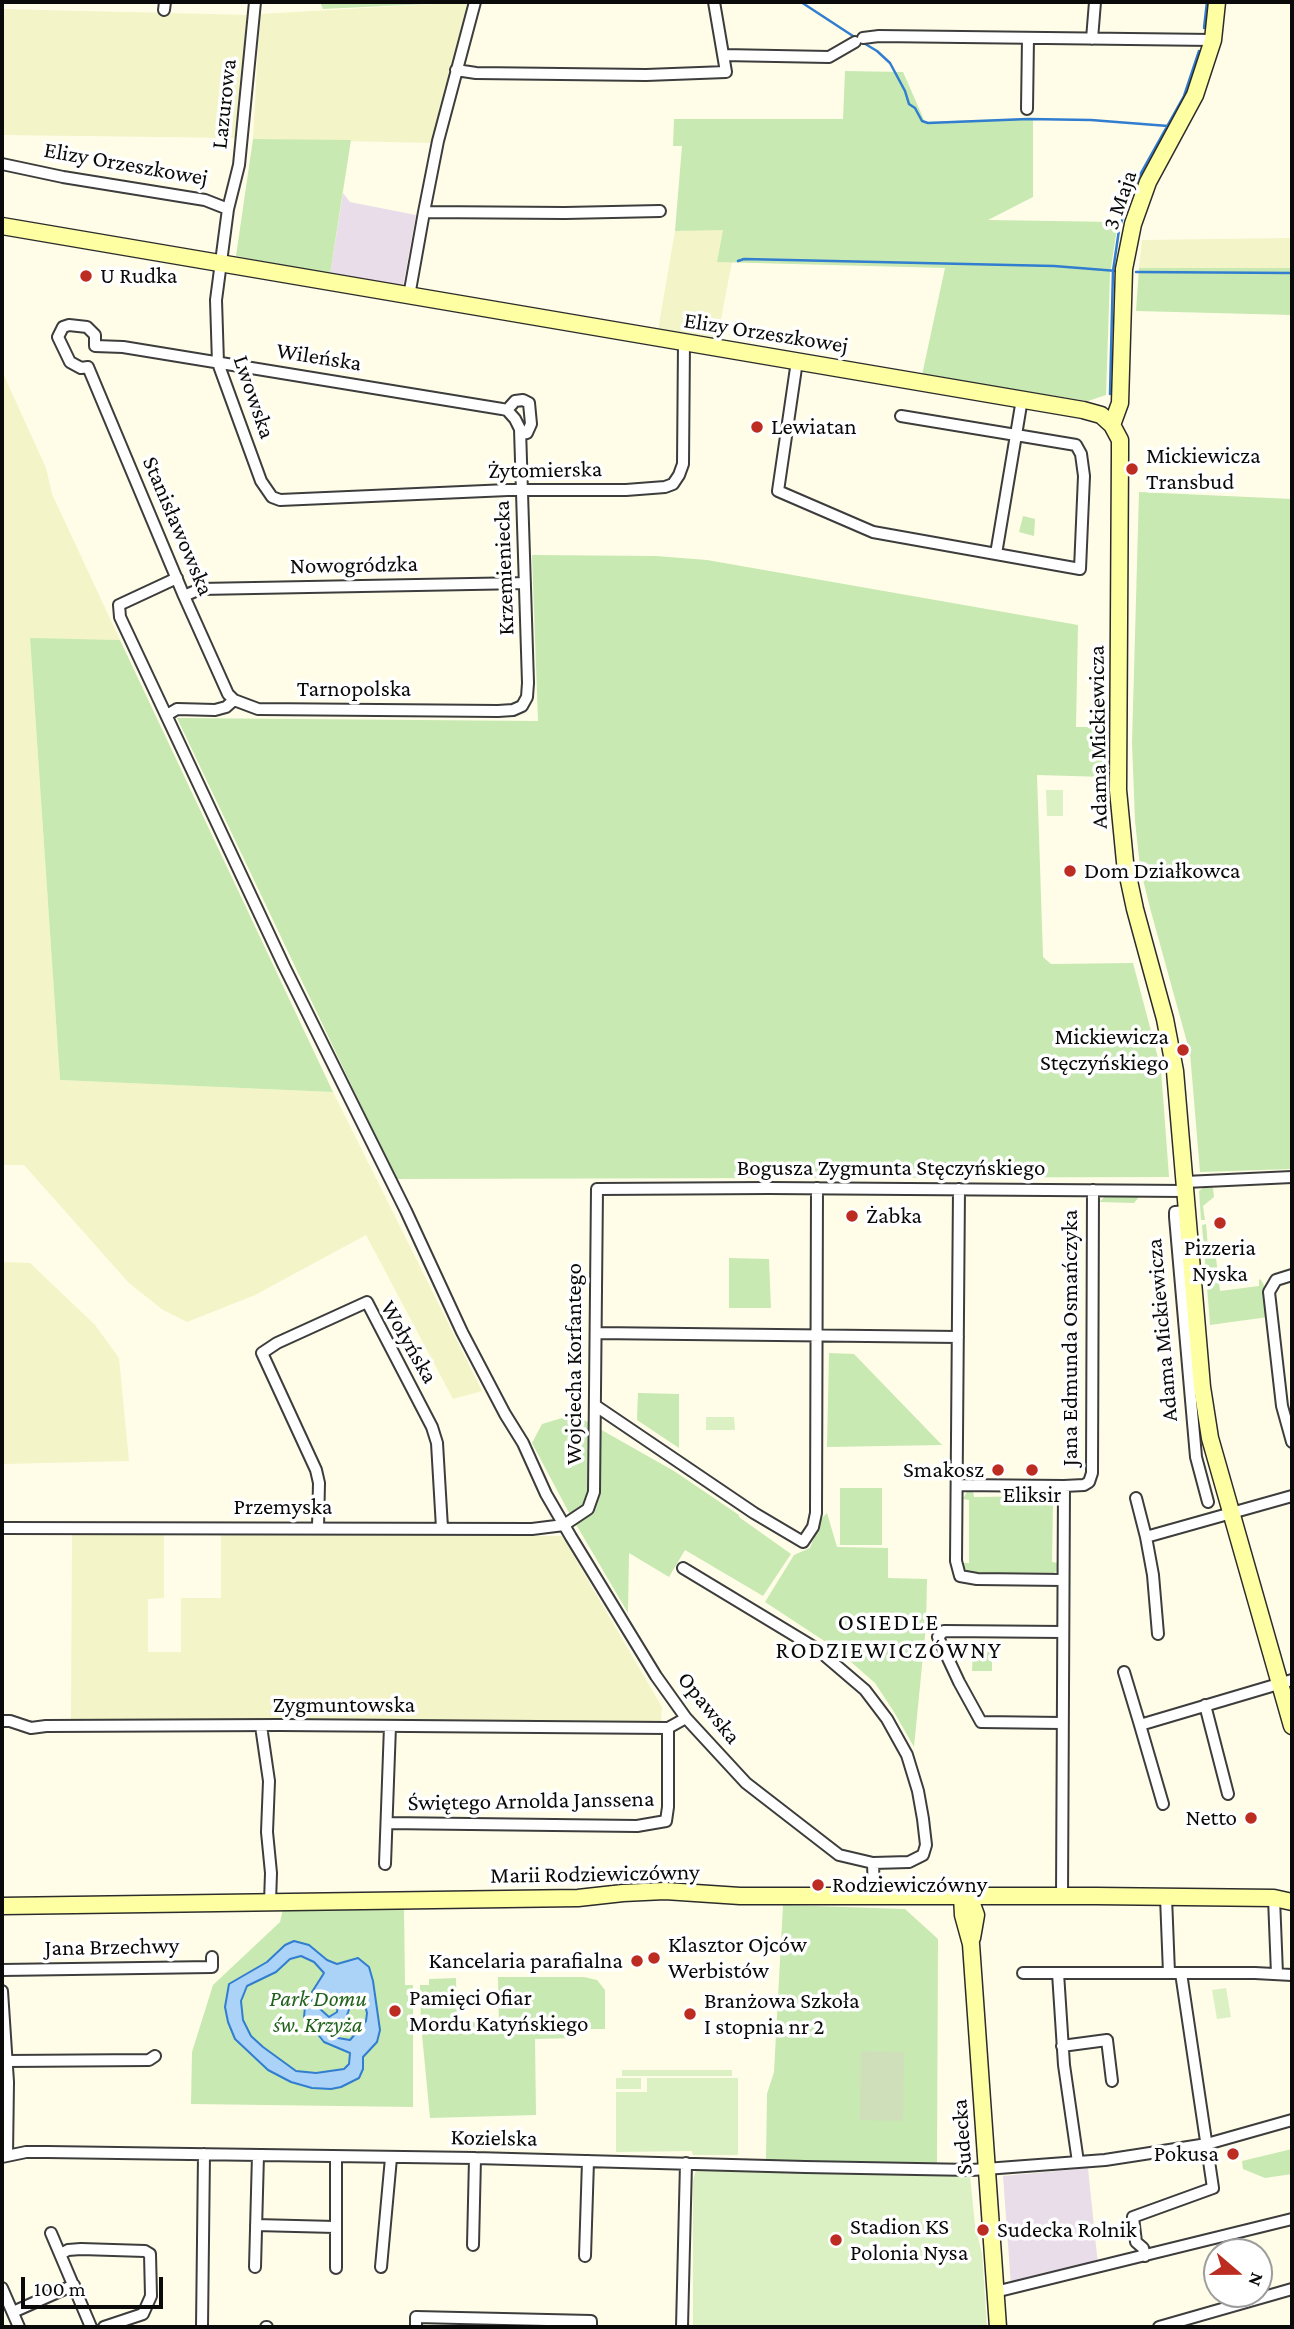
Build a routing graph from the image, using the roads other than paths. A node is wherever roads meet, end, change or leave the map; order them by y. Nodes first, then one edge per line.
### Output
1 (256, 2) edge
2 (475, 2) edge
3 (714, 2) edge
4 (1095, 2) edge
5 (1217, 2) edge
6 (1028, 38) junction
7 (1092, 39) junction
8 (1213, 40) junction
9 (723, 55) junction
10 (456, 70) junction
11 (1027, 109) dead end
12 (2, 164) edge
13 (228, 209) junction
14 (660, 211) dead end
15 (424, 212) junction
16 (2, 226) edge
17 (220, 264) junction
18 (409, 296) junction
19 (684, 342) junction
20 (95, 346) junction
21 (797, 361) junction
22 (218, 363) junction
23 (88, 367) junction
24 (1022, 399) junction
25 (507, 410) junction
26 (901, 416) dead end
27 (1112, 425) junction
28 (521, 434) junction
29 (1016, 435) junction
30 (523, 490) junction
31 (272, 497) joint
32 (996, 554) junction
33 (177, 578) junction
34 (525, 583) junction
35 (184, 596) junction
36 (528, 683) joint
37 (234, 700) junction
38 (167, 715) junction
39 (1292, 1177) edge
40 (1185, 1187) junction
41 (817, 1188) junction
42 (597, 1189) joint
43 (959, 1189) junction
44 (1093, 1190) junction
45 (1187, 1211) junction
46 (1292, 1275) edge
47 (596, 1333) junction
48 (818, 1336) junction
49 (958, 1337) junction
50 (596, 1406) junction
51 (1292, 1442) edge
52 (1214, 1452) junction
53 (1196, 1457) junction
54 (957, 1483) junction
55 (1063, 1486) junction
56 (1292, 1496) edge
57 (1136, 1498) dead end
58 (1208, 1502) dead end
59 (1231, 1514) junction
60 (564, 1525) junction
61 (2, 1528) edge
62 (318, 1528) junction
63 (442, 1528) junction
64 (1146, 1537) junction
65 (683, 1568) dead end
66 (1063, 1580) junction
67 (1063, 1632) junction
68 (1158, 1634) dead end
69 (1124, 1672) dead end
70 (1286, 1682) edge
71 (1205, 1705) junction
72 (686, 1718) junction
73 (2, 1721) edge
74 (1062, 1723) junction
75 (1140, 1725) junction
76 (261, 1726) junction
77 (390, 1726) junction
78 (1292, 1726) edge
79 (668, 1728) junction
80 (1228, 1794) dead end
81 (1163, 1804) dead end
82 (387, 1823) junction
83 (873, 1863) junction
84 (386, 1864) dead end
85 (1292, 1894) edge
86 (874, 1895) junction
87 (965, 1896) junction
88 (1000, 1897) junction
89 (1062, 1897) junction
90 (1166, 1897) junction
91 (1274, 1898) junction
92 (270, 1902) junction
93 (1292, 1902) edge
94 (2, 1906) edge
95 (976, 1915) junction
96 (971, 1944) junction
97 (212, 1957) dead end
98 (2, 1970) edge
99 (1023, 1973) dead end
100 (1058, 1973) junction
101 (1175, 1973) junction
102 (1276, 1974) junction
103 (1292, 1975) edge
104 (2, 1991) edge
105 (1062, 2046) junction
106 (156, 2056) dead end
107 (8, 2061) junction
108 (1112, 2081) dead end
109 (1292, 2120) edge
110 (1207, 2144) junction
111 (204, 2154) junction
112 (258, 2155) junction
113 (5, 2156) edge
114 (336, 2157) junction
115 (391, 2158) junction
116 (475, 2158) junction
117 (588, 2161) junction
118 (1078, 2162) junction
119 (686, 2163) junction
120 (986, 2169) junction
121 (1292, 2219) edge
122 (256, 2225) junction
123 (335, 2227) junction
124 (51, 2233) dead end
125 (473, 2245) dead end
126 (61, 2254) junction
127 (585, 2256) dead end
128 (1145, 2256) junction
129 (255, 2267) dead end
130 (381, 2267) dead end
131 (336, 2268) dead end
132 (74, 2285) junction
133 (2, 2288) edge
134 (1292, 2289) edge
135 (995, 2292) junction
136 (13, 2312) junction
137 (19, 2327) edge
138 (91, 2327) edge
139 (104, 2327) edge
140 (202, 2327) edge
141 (416, 2327) edge
142 (590, 2327) edge
143 (682, 2327) edge
144 (998, 2327) edge
145 (1159, 2327) edge

1 - 13 street, Lazurowa
2 - 10 street
3 - 9 street
4 - 7 street
5 - 8 street, 3 Maja
6 - 7 street
6 - 9 street
6 - 11 street
7 - 8 street
8 - 27 street, 3 Maja
9 - 10 street
10 - 15 street
12 - 13 street, Elizy Orzeszkowej
13 - 17 street, Elizy Orzeszkowej
14 - 15 street
15 - 18 street
16 - 17 street, Elizy Orzeszkowej
17 - 18 street, Elizy Orzeszkowej
17 - 22 street, Lwowska
18 - 19 street, Elizy Orzeszkowej
19 - 21 street, Elizy Orzeszkowej
19 - 30 street, Żytomierska
20 - 22 street, Wileńska
20 - 23 street
20 - 23 street
21 - 24 street, Elizy Orzeszkowej
21 - 32 street
22 - 25 street, Wileńska
22 - 31 street, Lwowska
23 - 33 street, Stanisławowska
24 - 27 street, Elizy Orzeszkowej
24 - 29 street
25 - 28 street
25 - 28 street, Krzemieniecka
26 - 29 street
27 - 40 street, Adama Mickiewicza
28 - 30 street, Krzemieniecka
29 - 32 street
29 - 32 street
30 - 31 street, Żytomierska
30 - 34 street, Krzemieniecka
33 - 35 street, Stanisławowska
33 - 38 street, Opawska
34 - 35 street, Nowogródzka
34 - 36 street, Krzemieniecka
35 - 37 street, Stanisławowska
36 - 37 street, Tarnopolska
37 - 38 street
38 - 60 street, Opawska
39 - 40 street, Bogusza Zygmunta Stęczyńskiego
40 - 44 street, Bogusza Zygmunta Stęczyńskiego
40 - 45 street, Adama Mickiewicza
41 - 42 street, Bogusza Zygmunta Stęczyńskiego
41 - 43 street, Bogusza Zygmunta Stęczyńskiego
41 - 48 street
42 - 47 street, Wojciecha Korfantego
43 - 44 street, Bogusza Zygmunta Stęczyńskiego
43 - 49 street
44 - 55 street, Jana Edmunda Osmańczyka
45 - 52 street, Adama Mickiewicza
45 - 53 street, Adama Mickiewicza
46 - 51 street
47 - 48 street
47 - 50 street, Wojciecha Korfantego
48 - 49 street
48 - 50 street
49 - 54 street
50 - 60 street, Wojciecha Korfantego
52 - 53 street
52 - 59 street, Adama Mickiewicza
53 - 58 street, Adama Mickiewicza
54 - 55 street
54 - 66 street
55 - 66 street, Jana Edmunda Osmańczyka
56 - 59 street
57 - 64 street
59 - 64 street
59 - 70 street, Adama Mickiewicza
60 - 63 street, Przemyska
60 - 72 street, Opawska
61 - 62 street, Przemyska
62 - 63 street, Przemyska
62 - 63 street, Wołyńska
64 - 68 street
65 - 83 street, Opawska
66 - 67 street, Jana Edmunda Osmańczyka
67 - 74 street, Jana Edmunda Osmańczyka
67 - 74 street
69 - 75 street
70 - 71 street
70 - 78 street, Adama Mickiewicza
71 - 75 street
71 - 80 street
72 - 79 street, Zygmuntowska
72 - 83 street, Opawska
73 - 76 street, Zygmuntowska
74 - 89 street, Jana Edmunda Osmańczyka
75 - 81 street
76 - 77 street, Zygmuntowska
76 - 92 street
77 - 79 street, Zygmuntowska
77 - 82 street, Świętego Arnolda Janssena
79 - 82 street, Świętego Arnolda Janssena
82 - 84 street, Świętego Arnolda Janssena
83 - 86 street
85 - 91 street, Marii Rodziewiczówny
86 - 87 street, Marii Rodziewiczówny
86 - 92 street, Marii Rodziewiczówny
87 - 88 street, Marii Rodziewiczówny
87 - 95 street
87 - 96 street, Sudecka
88 - 89 street, Marii Rodziewiczówny
88 - 95 street
89 - 90 street, Marii Rodziewiczówny
90 - 91 street, Marii Rodziewiczówny
90 - 101 street
91 - 93 street, Marii Rodziewiczówny
91 - 102 street
92 - 94 street, Marii Rodziewiczówny
95 - 96 street, Sudecka
96 - 120 street, Sudecka
97 - 98 street, Jana Brzechwy
99 - 100 street
100 - 101 street
100 - 105 street
101 - 102 street
101 - 110 street
102 - 103 street
104 - 107 street
105 - 108 street
105 - 118 street
106 - 107 street
107 - 113 street
109 - 110 street, Kozielska
110 - 118 street, Kozielska
110 - 128 street
111 - 112 street, Kozielska
111 - 113 street, Kozielska
111 - 140 street
112 - 114 street, Kozielska
112 - 122 street
114 - 115 street, Kozielska
114 - 123 street
115 - 116 street, Kozielska
115 - 130 street
116 - 117 street, Kozielska
116 - 125 street
117 - 119 street, Kozielska
117 - 127 street
118 - 120 street, Kozielska
119 - 120 street, Kozielska
119 - 143 street
120 - 135 street, Sudecka
121 - 128 street
122 - 123 street
122 - 129 street
123 - 131 street
124 - 126 street
126 - 132 street
126 - 139 street
128 - 135 street
132 - 136 street
132 - 138 street
133 - 136 street
134 - 145 street
135 - 144 street, Sudecka
136 - 137 street
141 - 142 street

